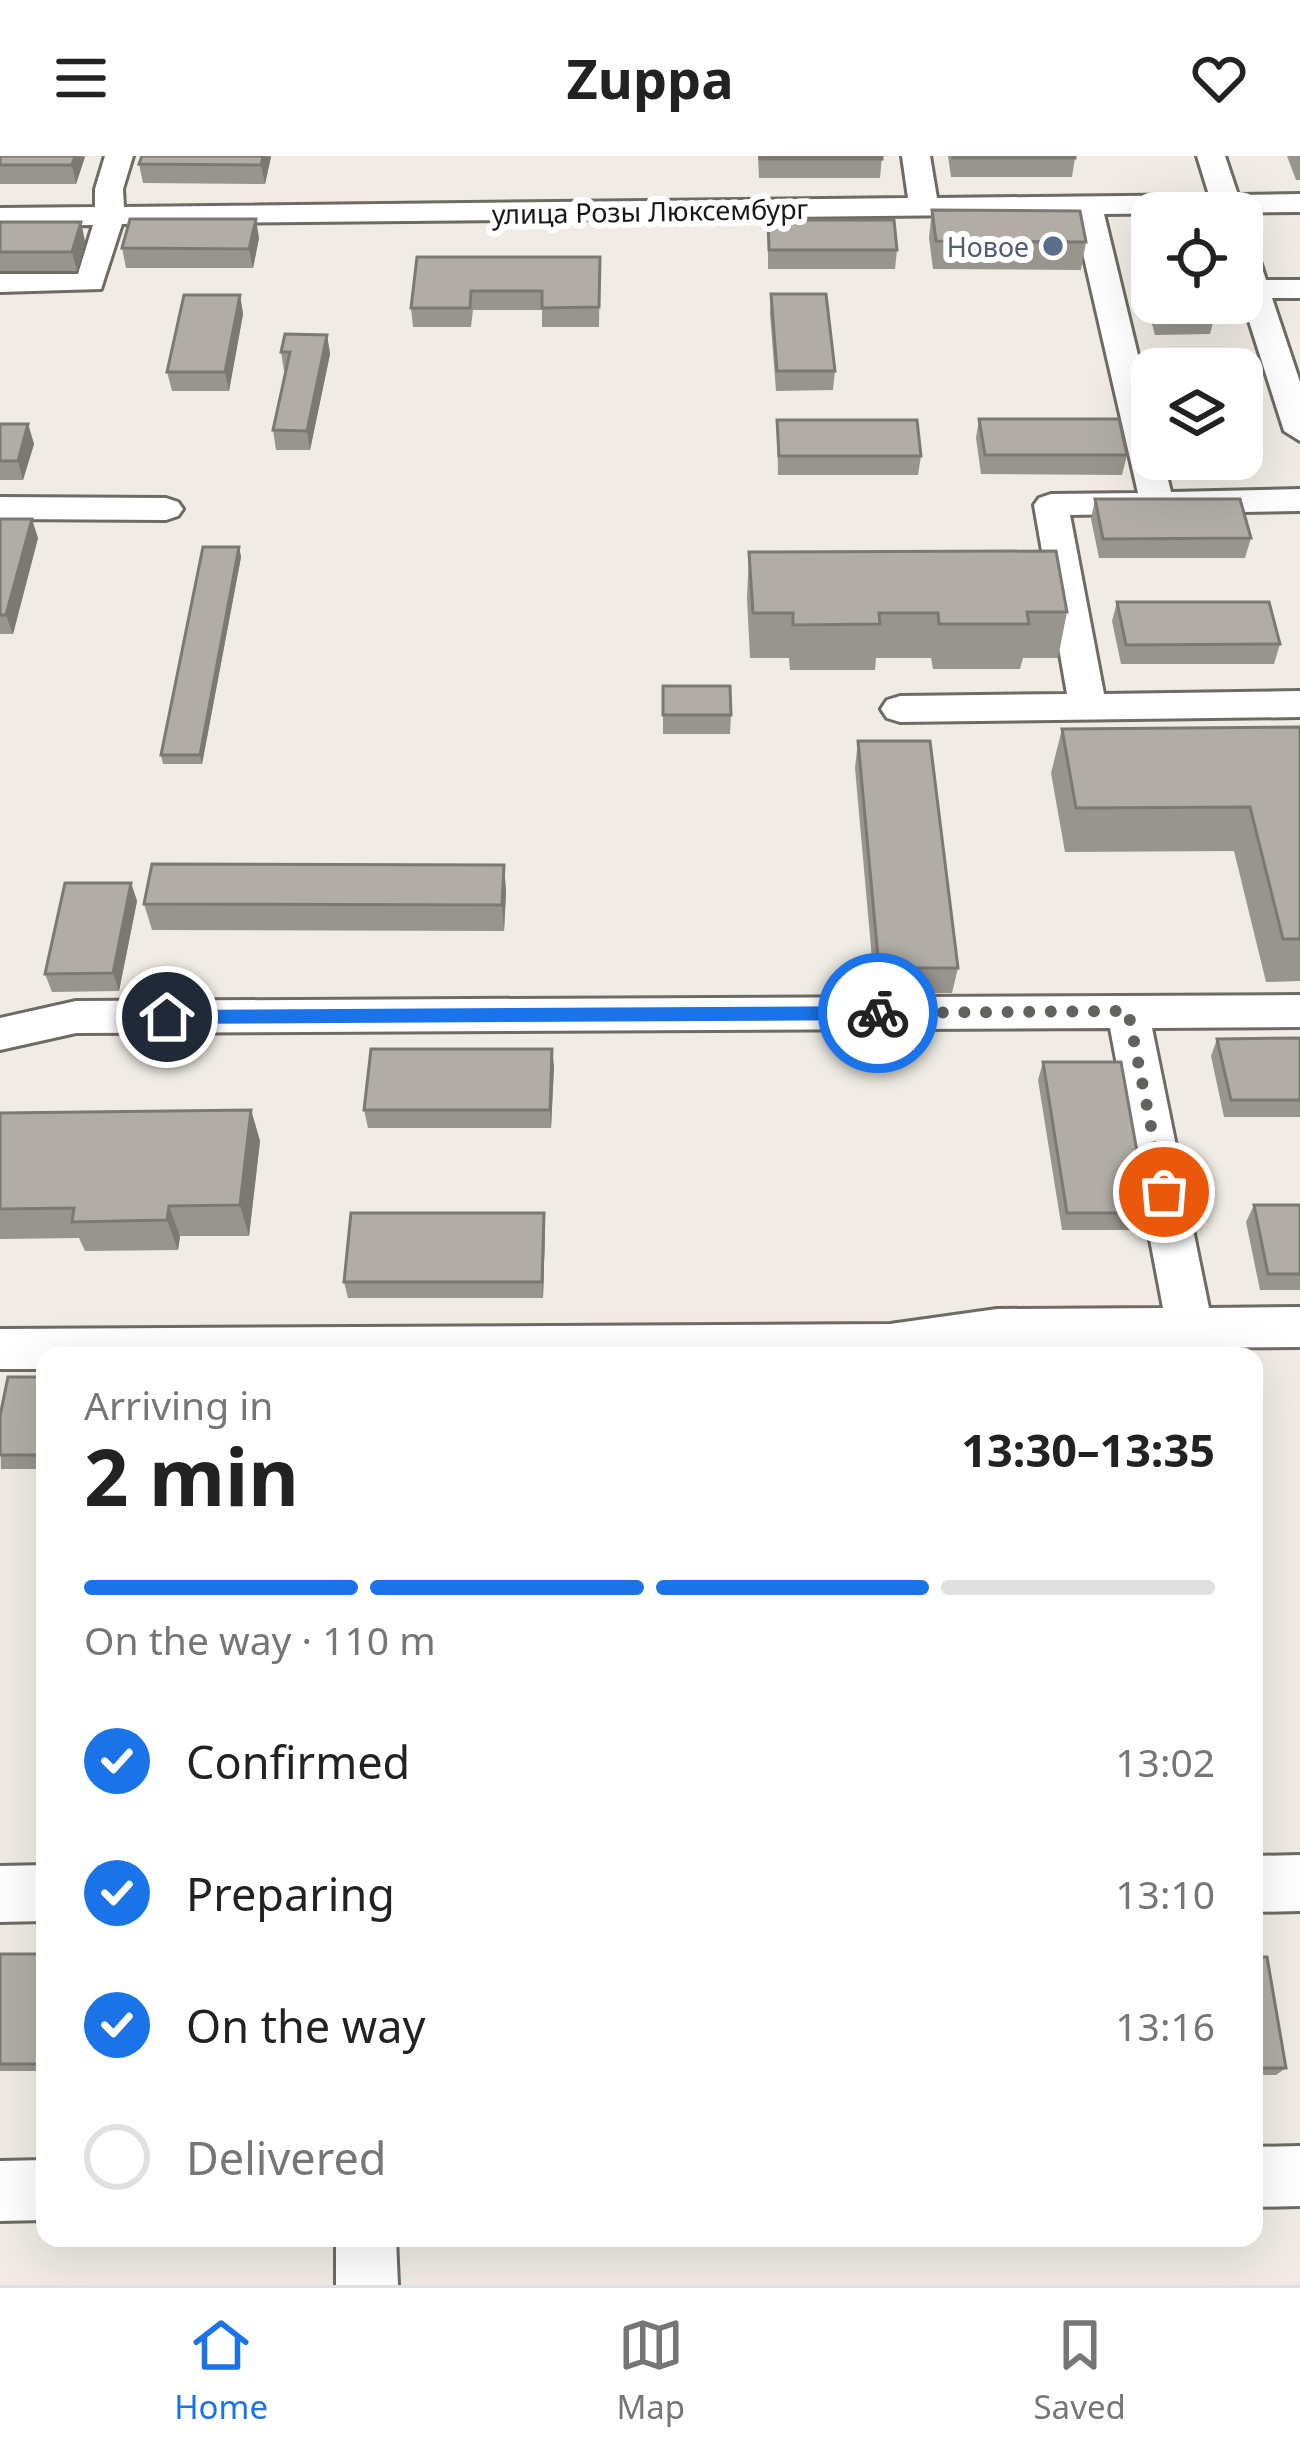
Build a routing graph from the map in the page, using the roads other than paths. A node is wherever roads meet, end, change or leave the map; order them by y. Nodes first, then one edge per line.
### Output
1 (119, 156) edge
2 (916, 156) edge
3 (1211, 156) edge
4 (1223, 192) edge
5 (1300, 203) edge
6 (1087, 206) junction
7 (1263, 206) edge
8 (1131, 207) edge
9 (924, 209) junction
10 (110, 216) junction
11 (0, 217) edge
12 (0, 283) edge
13 (1263, 289) edge
14 (1300, 289) edge
15 (1263, 317) edge
16 (1300, 431) edge
17 (1300, 500) edge
18 (1157, 502) junction
19 (0, 508) edge
20 (166, 508) dead end
21 (1300, 704) edge
22 (1088, 707) junction
23 (900, 709) dead end
24 (1128, 1011) junction
25 (1300, 1011) edge
26 (0, 1034) edge
27 (1300, 1327) edge
28 (1190, 1328) junction
29 (905, 1347) edge
30 (0, 1349) edge
31 (36, 1349) edge
32 (1300, 1883) edge
33 (1263, 1884) edge
34 (36, 1893) edge
35 (0, 1894) edge
36 (1300, 2176) edge
37 (1263, 2177) edge
38 (36, 2190) edge
39 (0, 2191) edge
40 (366, 2247) edge
41 (367, 2285) edge

1 - 10 street
2 - 9 street
3 - 4 street
5 - 7 street, улица Розы Люксембург
6 - 8 street, улица Розы Люксембург
6 - 9 street, улица Розы Люксембург
6 - 18 street
9 - 10 street, улица Розы Люксембург
10 - 11 street, улица Розы Люксембург
10 - 12 street
13 - 14 street
15 - 16 street
17 - 18 street
18 - 22 street
19 - 20 street
21 - 22 street
22 - 23 street
24 - 25 street
24 - 26 street
24 - 28 street
27 - 28 street
28 - 29 street
30 - 31 street
32 - 33 street
34 - 35 street
36 - 37 street
38 - 39 street
40 - 41 street

